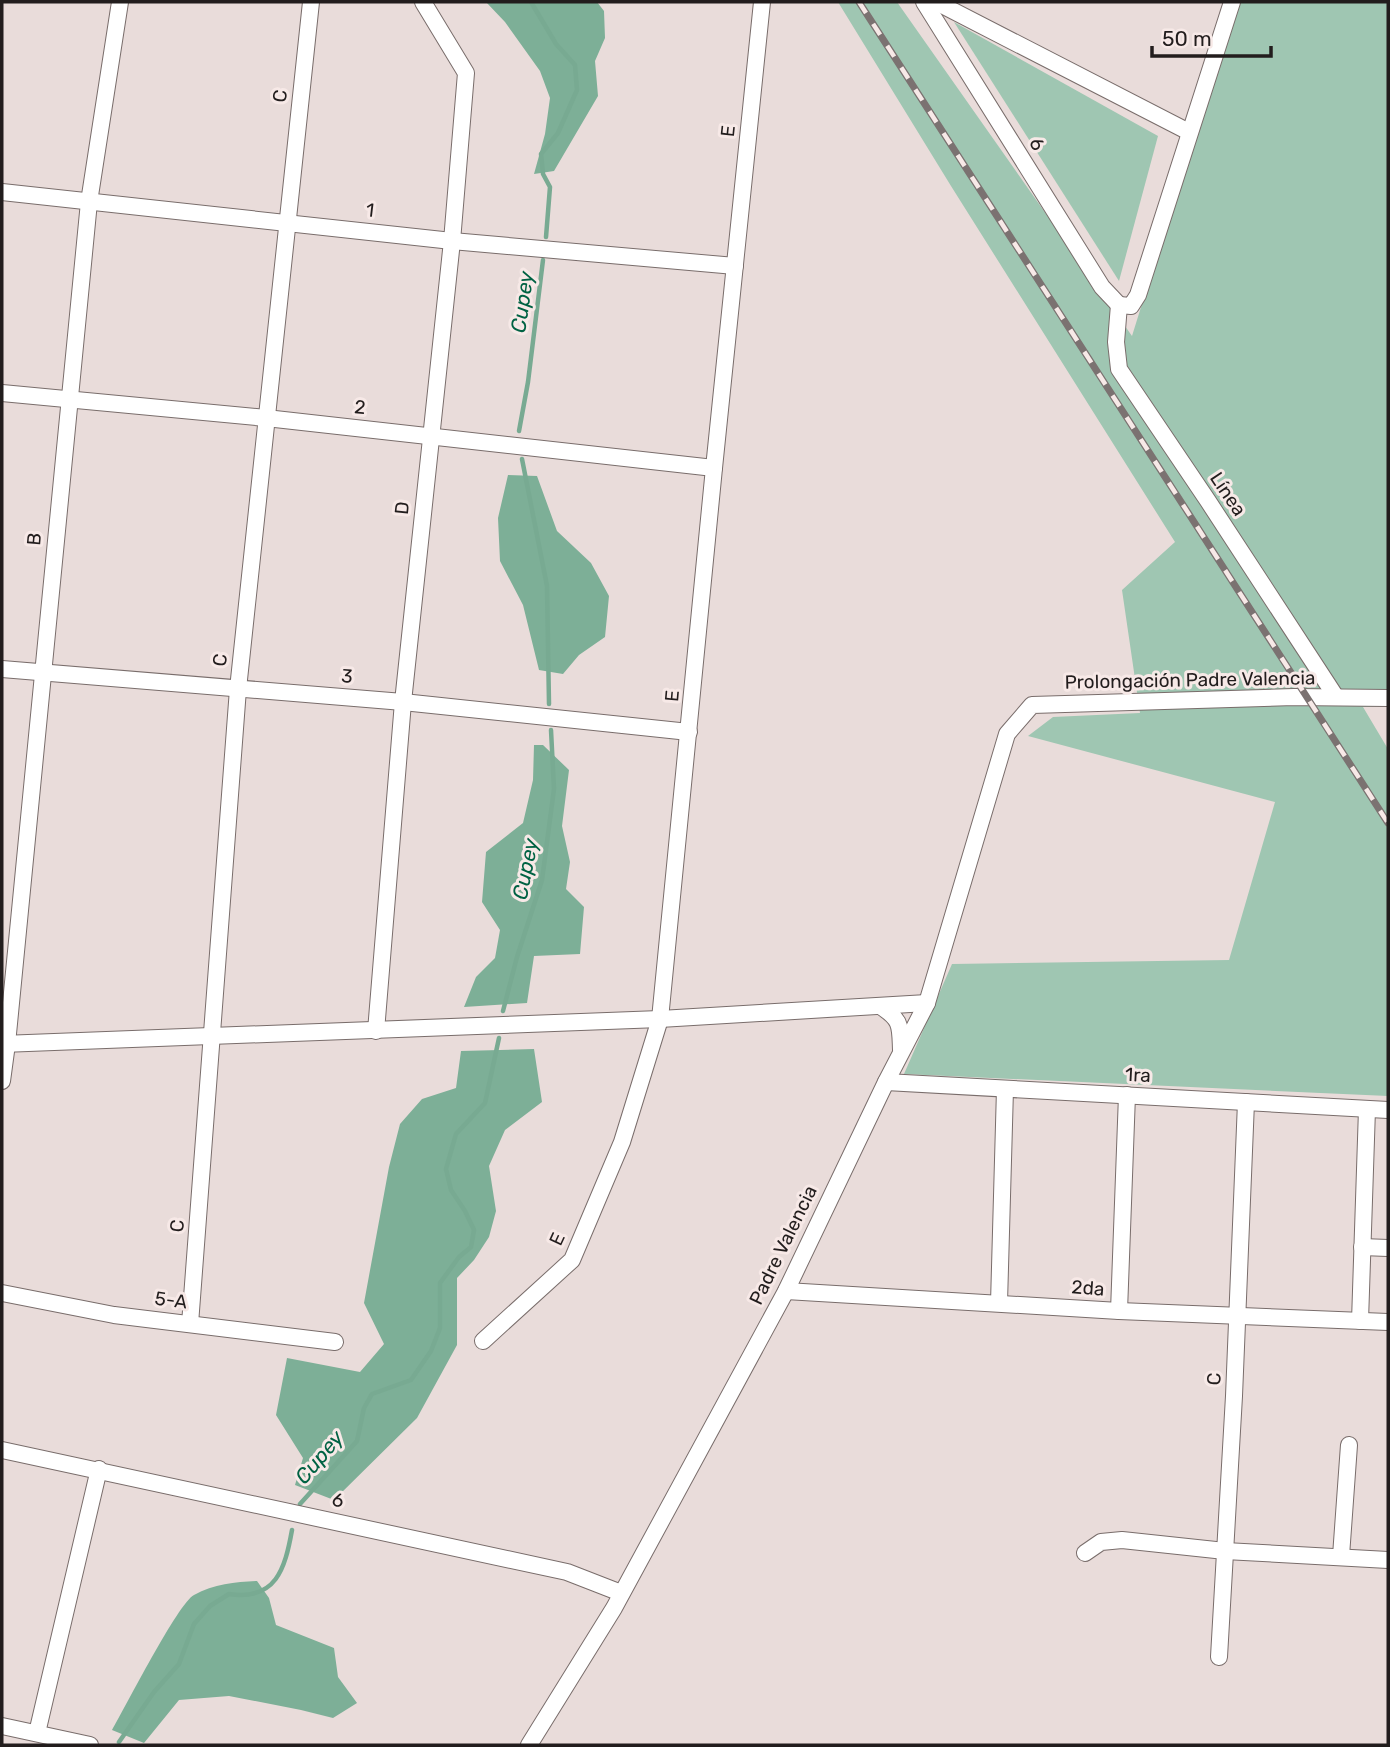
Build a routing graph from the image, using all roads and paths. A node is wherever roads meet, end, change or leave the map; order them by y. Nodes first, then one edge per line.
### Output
1 (120, 2) edge
2 (311, 2) edge
3 (423, 2) edge
4 (762, 2) edge
5 (924, 2) edge
6 (936, 2) edge
7 (1232, 2) edge
8 (1189, 132) junction
9 (2, 192) edge
10 (89, 202) junction
11 (287, 221) junction
12 (452, 241) junction
13 (734, 266) junction
14 (1119, 305) junction
15 (2, 393) edge
16 (69, 399) junction
17 (266, 418) junction
18 (431, 436) junction
19 (714, 468) junction
20 (2, 669) edge
21 (43, 674) junction
22 (238, 689) junction
23 (1336, 697) junction
24 (1388, 698) edge
25 (403, 702) junction
26 (689, 732) junction
27 (1007, 734) joint
28 (927, 1003) junction
29 (880, 1006) junction
30 (660, 1019) junction
31 (376, 1031) junction
32 (213, 1038) junction
33 (4, 1044) edge
34 (901, 1052) junction
35 (2, 1081) edge
36 (886, 1082) junction
37 (1004, 1089) junction
38 (1127, 1095) junction
39 (1246, 1102) junction
40 (1367, 1109) junction
41 (1388, 1110) edge
42 (1362, 1247) junction
43 (1388, 1248) edge
44 (786, 1291) junction
45 (2, 1293) edge
46 (999, 1303) junction
47 (1119, 1311) junction
48 (1237, 1316) junction
49 (1360, 1321) junction
50 (1388, 1322) edge
51 (190, 1324) junction
52 (483, 1341) dead end
53 (335, 1342) dead end
54 (1349, 1445) dead end
55 (2, 1450) edge
56 (99, 1469) junction
57 (1225, 1551) junction
58 (1085, 1553) dead end
59 (1341, 1556) junction
60 (1388, 1560) edge
61 (621, 1593) junction
62 (1219, 1657) dead end
63 (2, 1726) edge
64 (37, 1733) junction
65 (90, 1745) edge
66 (529, 1745) edge

1 - 10 street, B
2 - 11 street, C
3 - 12 street, D
4 - 13 street, E
5 - 14 street, 6
6 - 8 street
7 - 8 street
8 - 14 street
9 - 10 street, 1
10 - 11 street, 1
10 - 16 street, B
11 - 12 street, 1
11 - 17 street, C
12 - 13 street, 1
12 - 18 street, D
13 - 19 street, E
14 - 23 street, Línea
15 - 16 street, 2
16 - 17 street, 2
16 - 21 street, B
17 - 18 street, 2
17 - 22 street, C
18 - 19 street, 2
18 - 25 street, D
19 - 26 street, E
20 - 21 street, 3
21 - 22 street, 3
21 - 33 street, B
22 - 25 street, 3
22 - 32 street, C
23 - 24 street, Prolongación Padre Valencia
23 - 27 street, Prolongación Padre Valencia
25 - 26 street, 3
25 - 31 street, D
26 - 30 street, E
27 - 28 street, Padre Valencia
28 - 29 street
28 - 34 street, Padre Valencia
29 - 30 street
29 - 34 street
30 - 31 street
30 - 52 street, E
31 - 32 street
32 - 33 street
32 - 51 street, C
33 - 35 street, B
34 - 36 street, Padre Valencia
36 - 37 street, 1ra
36 - 44 street, Padre Valencia
37 - 38 street, 1ra
37 - 46 street
38 - 39 street, 1ra
38 - 47 street
39 - 40 street, 1ra
39 - 48 street, C
40 - 41 street, 1ra
40 - 42 street
42 - 43 street
42 - 49 street
44 - 46 street, 2da
44 - 61 street, Padre Valencia
45 - 51 street, 5-A
46 - 47 street, 2da
47 - 48 street, 2da
48 - 49 street, 2da
48 - 57 street, C
49 - 50 street, 2da
51 - 53 street, 5-A
54 - 59 street
55 - 56 street, 6
56 - 61 street, 6
56 - 64 street
57 - 58 street
57 - 59 street
57 - 62 street, C
59 - 60 street
61 - 66 street, Padre Valencia
63 - 64 street
64 - 65 street

